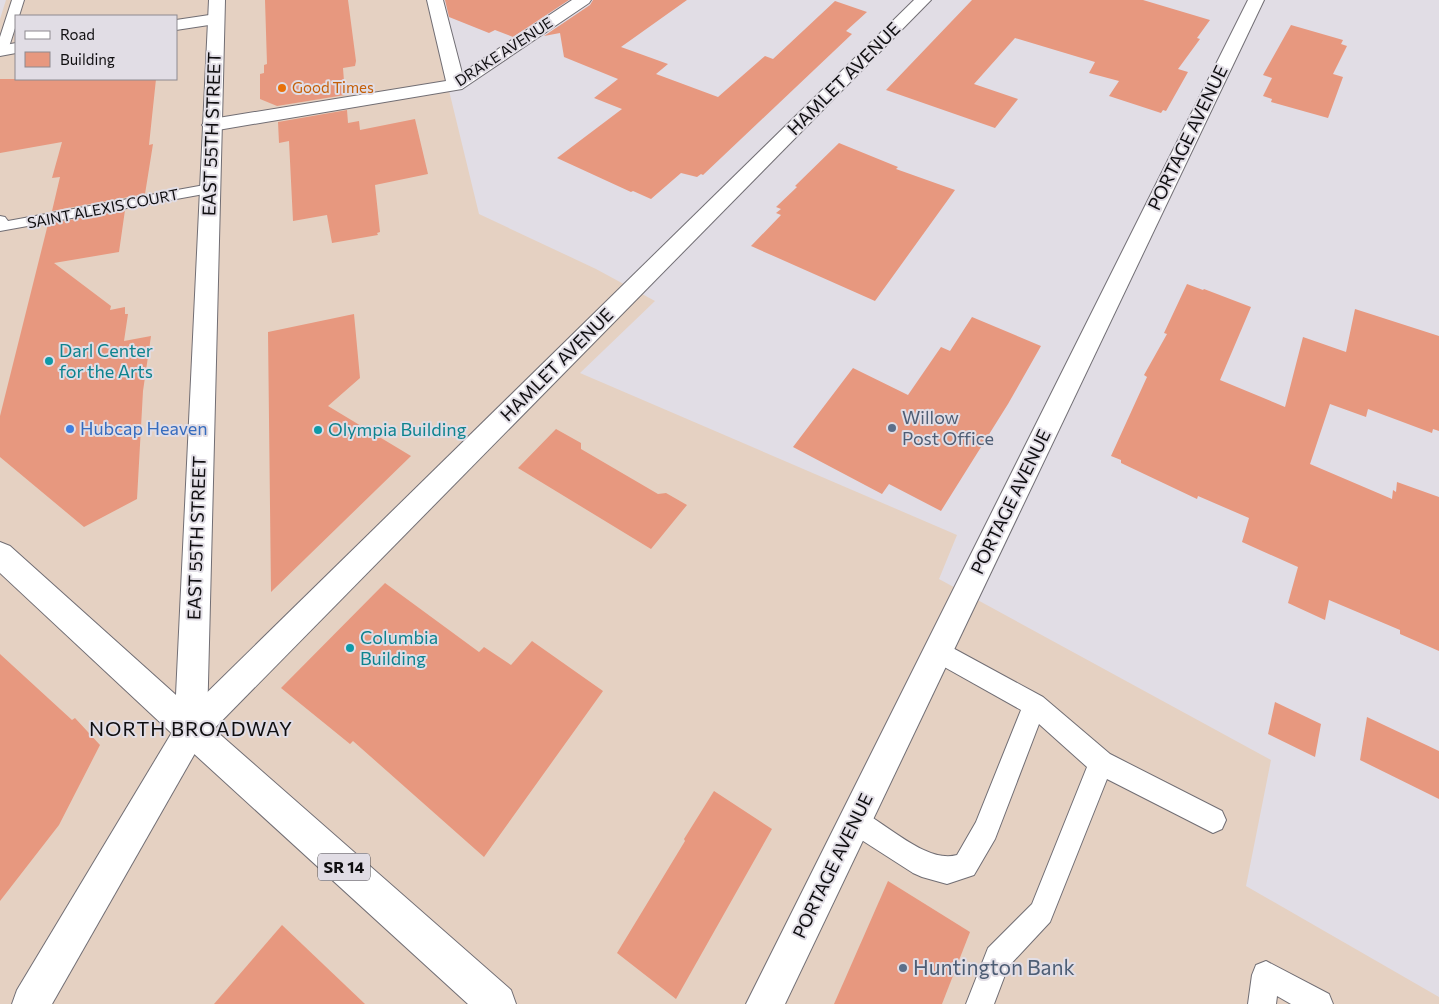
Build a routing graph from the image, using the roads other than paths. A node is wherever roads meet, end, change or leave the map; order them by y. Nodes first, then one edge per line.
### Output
1 (18, 0) edge
2 (217, 0) edge
3 (435, 0) edge
4 (583, 0) edge
5 (923, 0) edge
6 (1256, 0) edge
7 (216, 19) junction
8 (178, 25) edge
9 (6, 50) edge
10 (456, 85) junction
11 (212, 125) junction
12 (210, 189) junction
13 (0, 220) edge
14 (0, 555) edge
15 (938, 651) junction
16 (1035, 704) junction
17 (191, 730) junction
18 (1101, 763) junction
19 (1213, 820) dead end
20 (855, 821) junction
21 (31, 1004) edge
22 (496, 1004) edge
23 (765, 1004) edge
24 (980, 1004) edge
25 (1262, 1004) edge
26 (1319, 1004) edge

1 - 9 lane
2 - 7 street, EAST 55TH STREET
3 - 10 street
4 - 10 street, DRAKE AVENUE
5 - 17 street, HAMLET AVENUE
6 - 15 street, PORTAGE AVENUE
7 - 8 street
7 - 11 street, EAST 55TH STREET
10 - 11 street, DRAKE AVENUE
11 - 12 street, EAST 55TH STREET
12 - 13 lane, SAINT ALEXIS COURT
12 - 17 street, EAST 55TH STREET
14 - 17 street, SR 14
15 - 16 lane
15 - 20 street, PORTAGE AVENUE
16 - 18 lane
16 - 20 lane
17 - 21 street, EAST 55TH STREET
17 - 22 street, SR 14
18 - 19 lane
18 - 24 lane
20 - 23 street, PORTAGE AVENUE
25 - 26 lane

